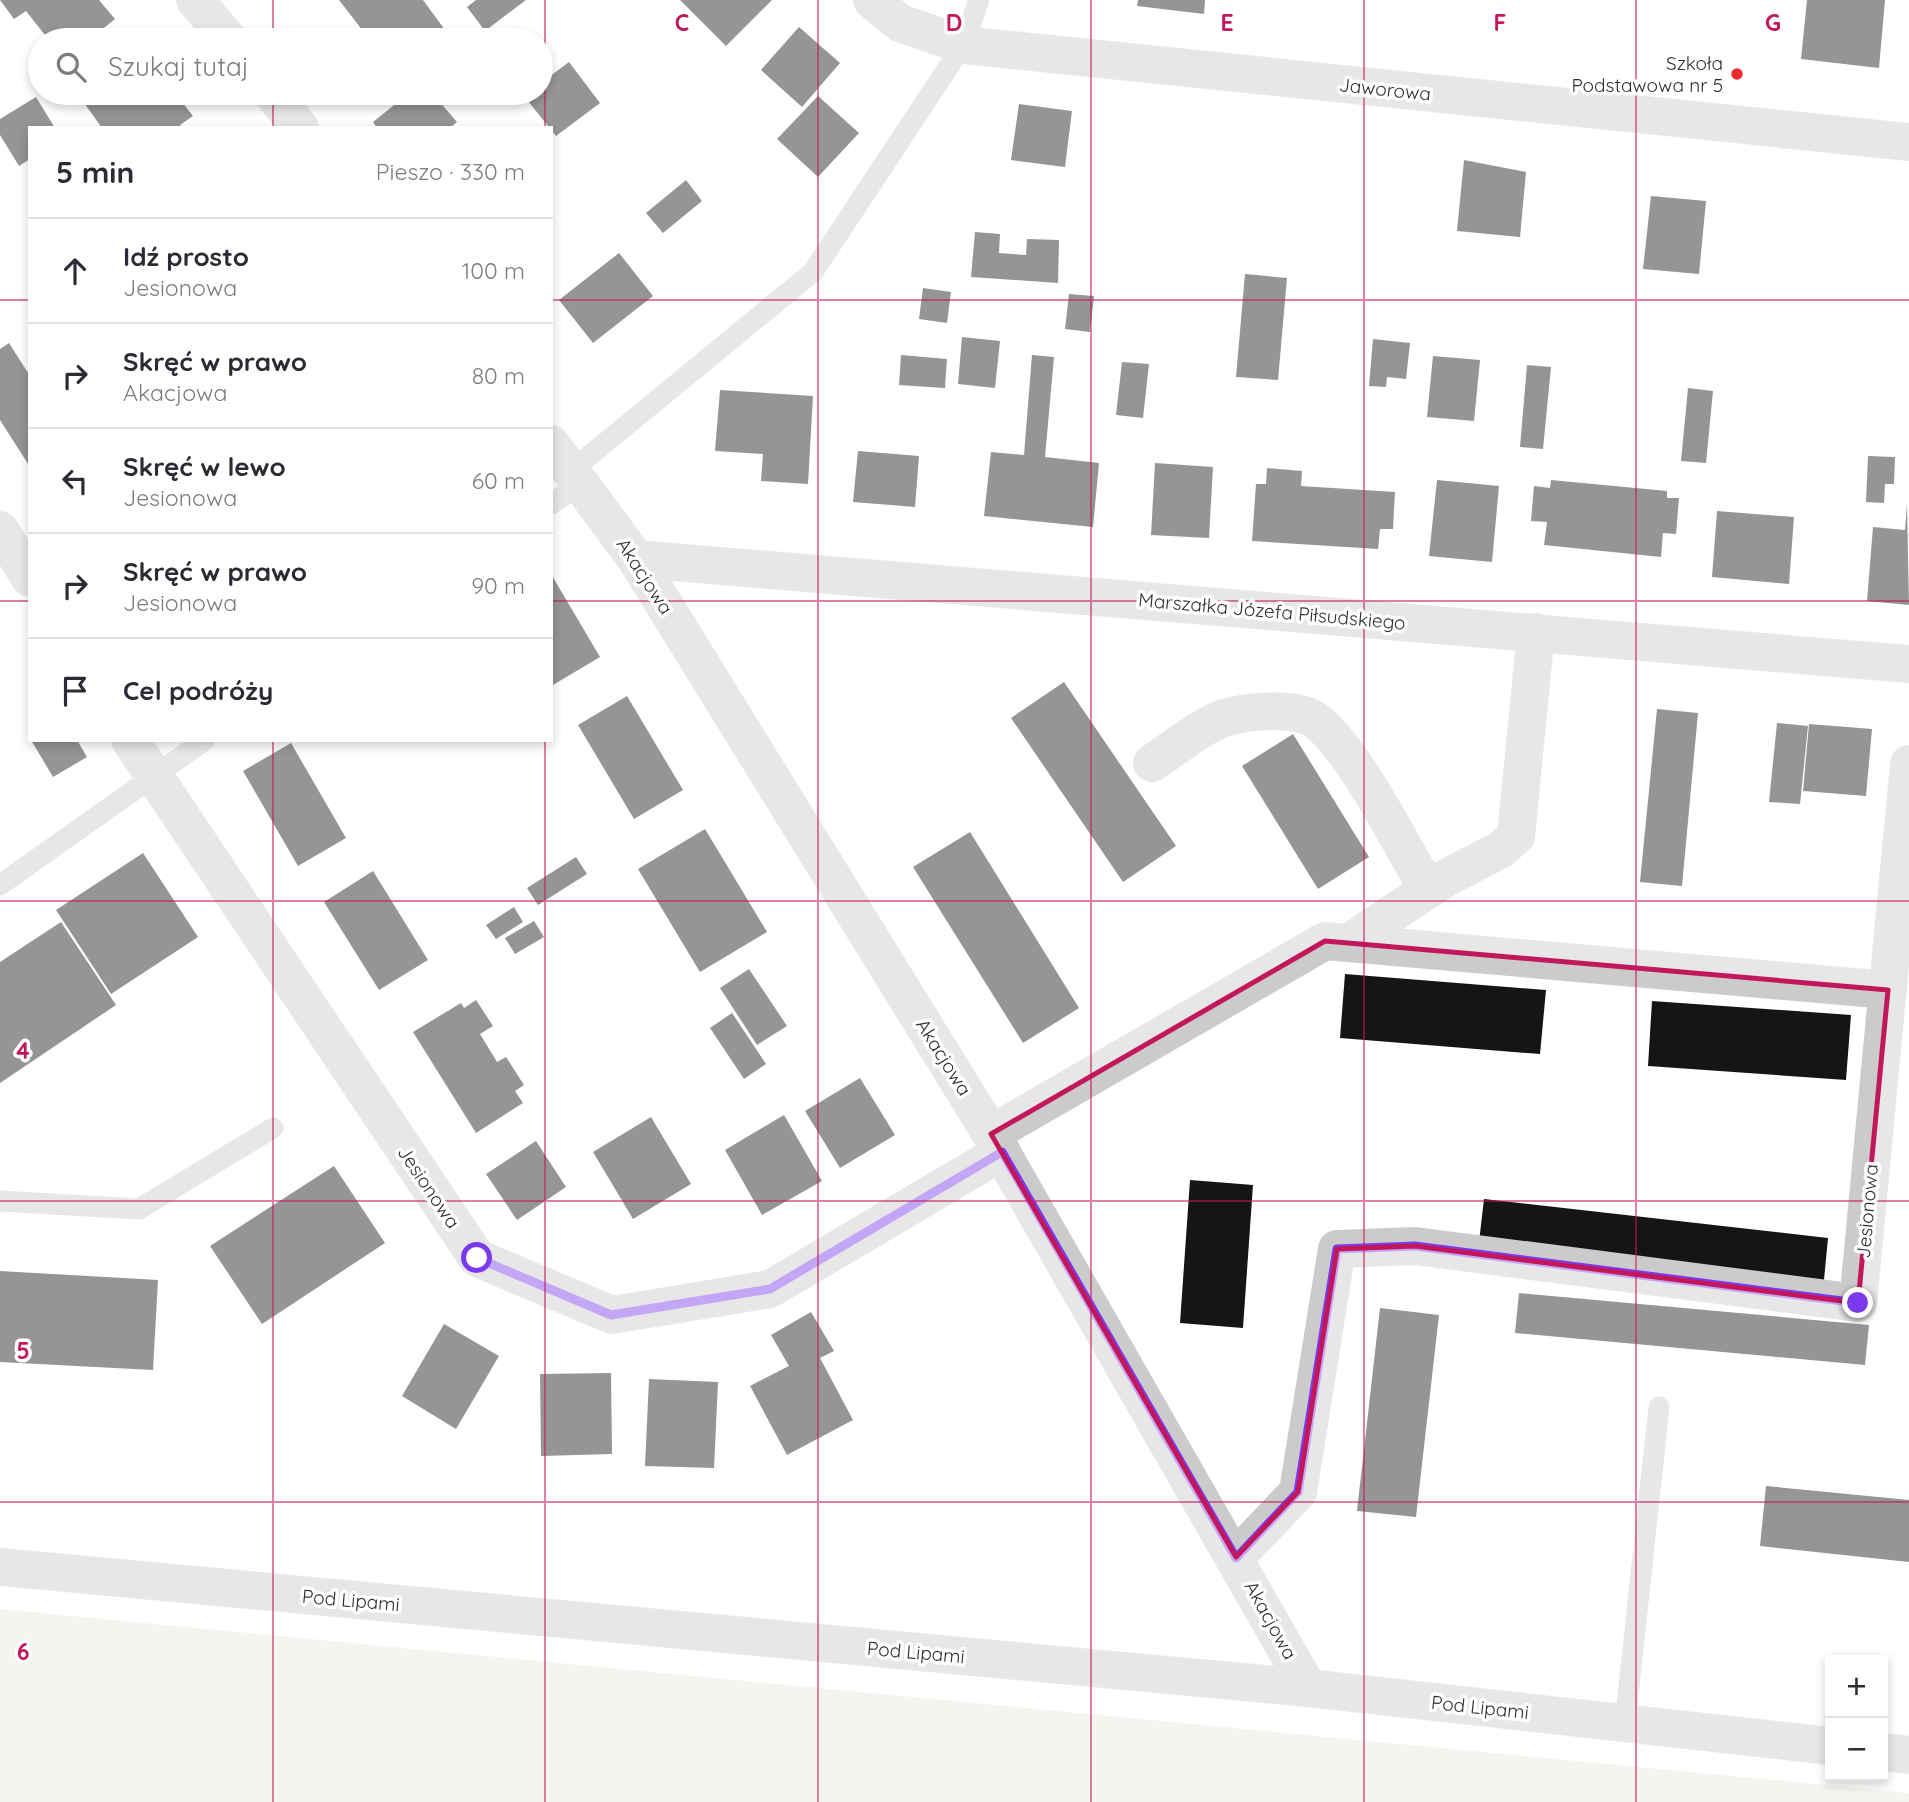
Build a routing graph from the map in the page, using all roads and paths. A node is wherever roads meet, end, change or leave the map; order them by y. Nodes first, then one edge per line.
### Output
1 (195, 0) edge
2 (872, 0) edge
3 (979, 0) edge
4 (219, 28) edge
5 (963, 45) junction
6 (282, 105) edge
7 (298, 126) edge
8 (1909, 142) edge
9 (568, 465) edge
10 (553, 499) edge
11 (0, 530) edge
12 (636, 559) junction
13 (28, 575) edge
14 (1536, 632) junction
15 (1909, 664) edge
16 (131, 742) edge
17 (202, 742) edge
18 (1152, 763) dead end
19 (1909, 764) edge
20 (153, 776) junction
21 (0, 885) edge
22 (1428, 890) junction
23 (1348, 943) junction
24 (1888, 990) junction
25 (273, 1128) dead end
26 (997, 1143) junction
27 (0, 1201) edge
28 (1659, 1407) dead end
29 (1236, 1558) junction
30 (0, 1567) edge
31 (1308, 1688) junction
32 (1625, 1723) junction
33 (1825, 1745) edge
34 (1888, 1753) edge
35 (1909, 1755) edge

1 - 4 street
2 - 5 street, Jaworowa
3 - 5 lane
5 - 8 street, Jaworowa
5 - 9 lane
6 - 7 street
9 - 10 lane
9 - 12 street, Akacjowa
11 - 13 street
12 - 14 street, Marszałka Józefa Piłsudskiego
12 - 26 street, Akacjowa
14 - 15 street, Marszałka Józefa Piłsudskiego
14 - 22 street
16 - 20 street, Jesionowa
17 - 20 lane
18 - 22 street
19 - 24 street, Jesionowa
20 - 21 lane
20 - 26 street, Jesionowa
22 - 23 street
23 - 24 street, Jesionowa
23 - 26 street, Jesionowa
24 - 29 street, Jesionowa
25 - 27 lane
26 - 29 street, Akacjowa
28 - 32 lane
29 - 31 street, Akacjowa
30 - 31 street, Pod Lipami
31 - 32 street, Pod Lipami
32 - 33 street, Pod Lipami
34 - 35 street

